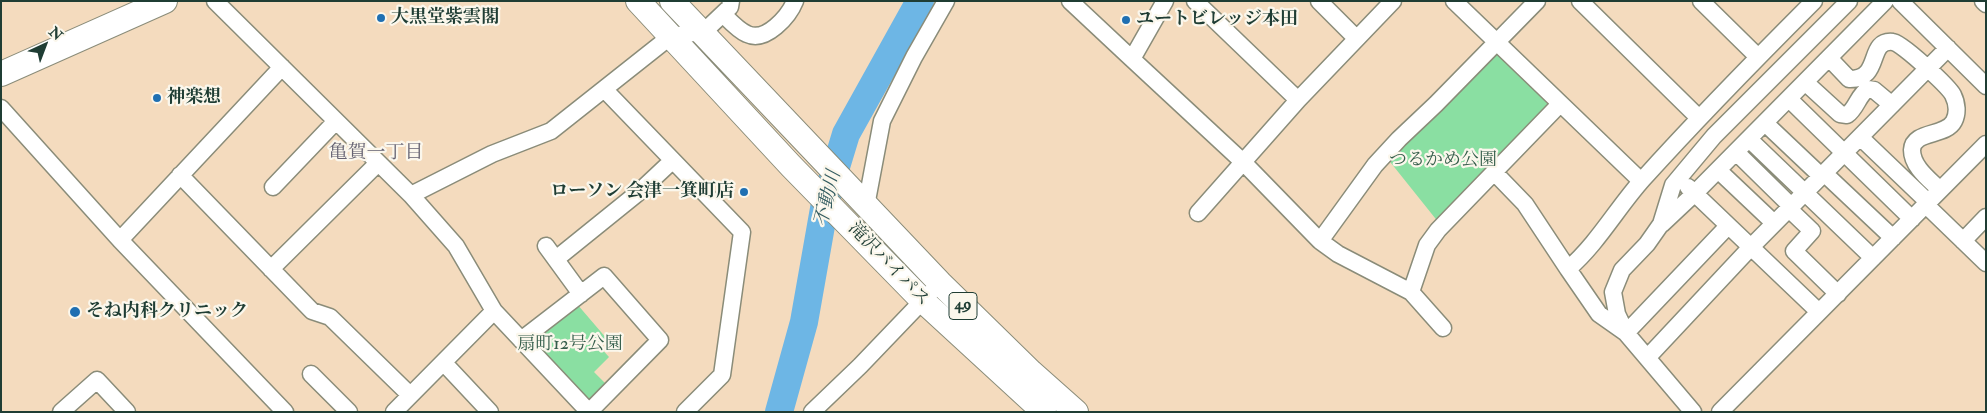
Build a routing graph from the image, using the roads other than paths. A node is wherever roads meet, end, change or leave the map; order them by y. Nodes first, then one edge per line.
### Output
1 (165, 1) edge
2 (215, 1) edge
3 (638, 1) edge
4 (672, 1) edge
5 (795, 1) edge
6 (946, 1) edge
7 (1070, 1) edge
8 (1164, 1) edge
9 (1195, 1) edge
10 (1319, 1) edge
11 (1393, 1) edge
12 (1454, 1) edge
13 (1537, 1) edge
14 (1580, 1) edge
15 (1701, 1) edge
16 (1814, 1) edge
17 (1850, 1) edge
18 (1885, 1) edge
19 (1900, 1) edge
20 (727, 8) edge
21 (701, 32) junction
22 (672, 36) junction
23 (1356, 38) junction
24 (1497, 42) junction
25 (1948, 48) junction
26 (1758, 57) junction
27 (1829, 58) junction
28 (1132, 59) junction
29 (282, 66) junction
30 (1927, 70) junction
31 (1, 74) edge
32 (1806, 82) junction
33 (1986, 86) edge
34 (604, 89) junction
35 (1789, 99) junction
36 (1298, 100) junction
37 (1560, 104) junction
38 (1892, 105) junction
39 (1, 108) edge
40 (1699, 118) junction
41 (336, 120) junction
42 (1765, 122) junction
43 (1860, 137) junction
44 (1749, 139) junction
45 (1986, 144) edge
46 (1736, 152) junction
47 (1844, 152) junction
48 (672, 161) junction
49 (1243, 162) junction
50 (378, 163) junction
51 (1718, 170) junction
52 (1494, 172) junction
53 (180, 175) junction
54 (1822, 175) junction
55 (1679, 178) junction
56 (1641, 181) junction
57 (273, 187) dead end
58 (1940, 190) junction
59 (1695, 193) junction
60 (1805, 193) junction
61 (410, 195) junction
62 (861, 200) junction
63 (1927, 203) junction
64 (1790, 207) junction
65 (1198, 213) dead end
66 (1986, 217) edge
67 (1912, 219) junction
68 (1774, 223) junction
69 (1661, 224) junction
70 (1728, 226) junction
71 (1893, 238) junction
72 (120, 240) junction
73 (1320, 240) junction
74 (1963, 241) junction
75 (1751, 247) junction
76 (1873, 258) junction
77 (1986, 263) edge
78 (271, 269) junction
79 (1568, 269) junction
80 (940, 283) junction
81 (1411, 292) junction
82 (581, 294) junction
83 (1838, 294) junction
84 (922, 300) junction
85 (494, 311) junction
86 (1819, 312) junction
87 (1443, 328) dead end
88 (1626, 333) junction
89 (521, 340) junction
90 (1647, 358) junction
91 (444, 363) junction
92 (310, 374) dead end
93 (410, 395) junction
94 (61, 412) edge
95 (127, 412) edge
96 (285, 412) edge
97 (349, 412) edge
98 (394, 412) edge
99 (490, 412) edge
100 (589, 412) edge
101 (685, 412) edge
102 (812, 412) edge
103 (1044, 412) edge
104 (1076, 412) edge
105 (1693, 412) edge
106 (1720, 412) edge

1 - 31 highway
2 - 29 street
3 - 22 highway, 滝沢バイパス / 49
4 - 21 highway, 滝沢バイパス / 49
5 - 20 street
6 - 62 street
7 - 28 street
8 - 28 street
9 - 36 street
10 - 23 street
11 - 23 street
12 - 24 street
13 - 24 street
14 - 40 street
15 - 26 street
16 - 26 street
17 - 55 street
18 - 27 street
19 - 25 street
20 - 21 street
21 - 22 street
21 - 62 highway, 滝沢バイパス / 49
22 - 34 street
22 - 84 highway, 滝沢バイパス / 49
23 - 36 street
24 - 37 street
24 - 73 street
25 - 30 street
25 - 33 street
26 - 40 street
27 - 30 street
27 - 32 street
28 - 49 street
29 - 41 street
29 - 53 street
30 - 38 street
30 - 58 street
32 - 35 street
32 - 38 street
34 - 48 street
34 - 61 street
35 - 42 street
35 - 47 street
36 - 49 street
37 - 52 street
37 - 56 street
38 - 43 street
39 - 72 street
40 - 56 street
41 - 50 street
41 - 57 street
42 - 44 street
42 - 54 street
43 - 47 street
43 - 63 street
44 - 46 street
44 - 60 street
45 - 58 street
46 - 51 street
46 - 64 street
47 - 54 street
47 - 67 street
48 - 82 street
48 - 101 street
49 - 65 street
49 - 73 street
50 - 61 street
50 - 78 street
51 - 59 street
51 - 68 street
52 - 79 street
52 - 81 street
53 - 72 street
53 - 78 street
54 - 60 street
54 - 71 street
55 - 59 street
55 - 69 street
56 - 79 street
58 - 63 street
59 - 69 street
59 - 70 street
60 - 64 street
60 - 76 street
61 - 85 street
62 - 80 highway, 滝沢バイパス / 49
63 - 67 street
63 - 74 street
64 - 68 street
64 - 83 street
66 - 74 street
67 - 71 street
68 - 75 street
69 - 88 street
70 - 75 street
70 - 88 street
71 - 76 street
72 - 96 street
73 - 81 street
74 - 77 street
75 - 86 street
75 - 90 street
76 - 83 street
78 - 93 street
79 - 88 street
80 - 84 street
80 - 104 highway, 滝沢バイパス / 49
81 - 87 street
82 - 89 street
82 - 100 street
83 - 86 street
84 - 102 street
84 - 103 highway, 滝沢バイパス / 49
85 - 89 street
85 - 91 street
86 - 106 street
88 - 90 street
89 - 100 street
90 - 105 street
91 - 93 street
91 - 99 street
92 - 97 street
93 - 98 street
94 - 95 street

